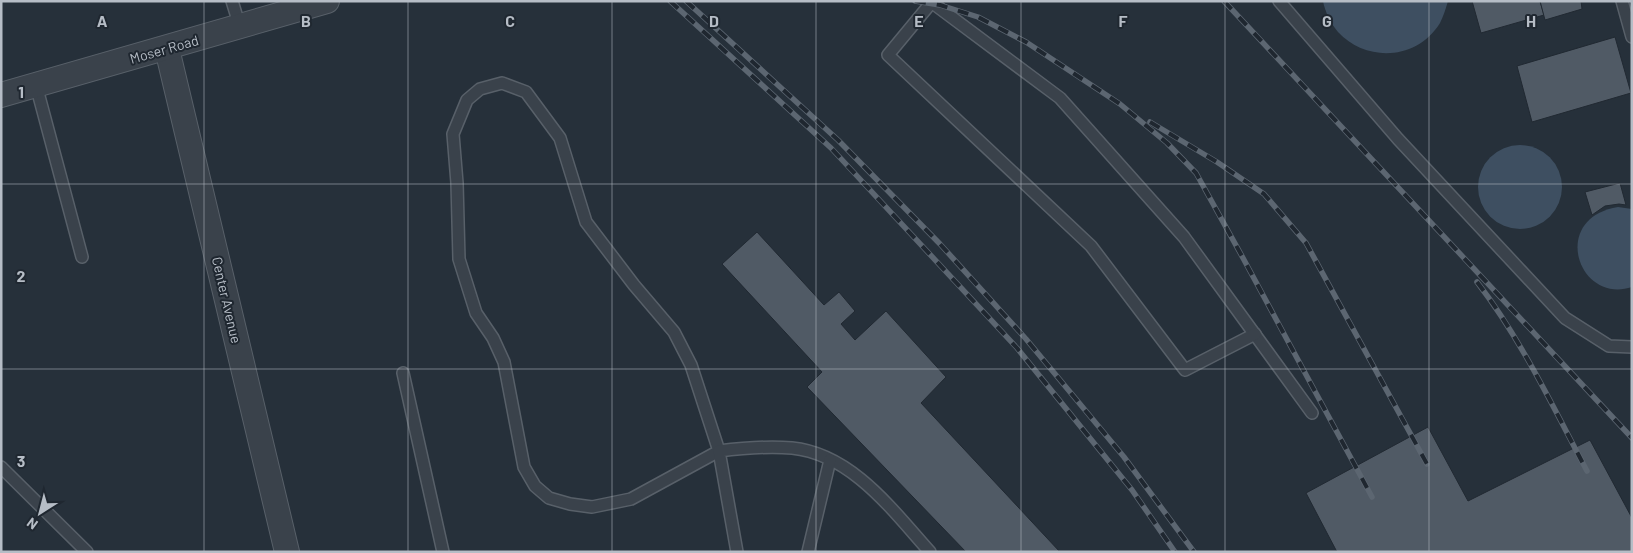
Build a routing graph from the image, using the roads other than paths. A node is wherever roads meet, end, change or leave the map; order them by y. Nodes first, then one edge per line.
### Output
1 (232, 1) edge
2 (327, 1) edge
3 (1279, 1) edge
4 (1622, 1) edge
5 (930, 2) edge
6 (240, 27) junction
7 (1632, 37) edge
8 (167, 48) junction
9 (36, 85) junction
10 (1, 95) edge
11 (82, 257) dead end
12 (1255, 334) junction
13 (1632, 347) edge
14 (403, 373) dead end
15 (1312, 413) dead end
16 (719, 451) junction
17 (830, 460) junction
18 (1, 467) edge
19 (87, 552) edge
20 (287, 552) edge
21 (443, 552) edge
22 (737, 552) edge
23 (808, 552) edge
24 (930, 552) edge

1 - 6 lane
2 - 6 street, Moser Road
3 - 13 lane
4 - 7 lane
5 - 12 lane
5 - 12 lane
6 - 8 street, Moser Road
8 - 9 street, Moser Road
8 - 20 street, Center Avenue
9 - 10 street, Moser Road
9 - 11 lane
12 - 15 lane
14 - 21 lane
16 - 16 lane
16 - 17 lane
16 - 22 lane
17 - 23 lane
17 - 24 lane
18 - 19 lane

